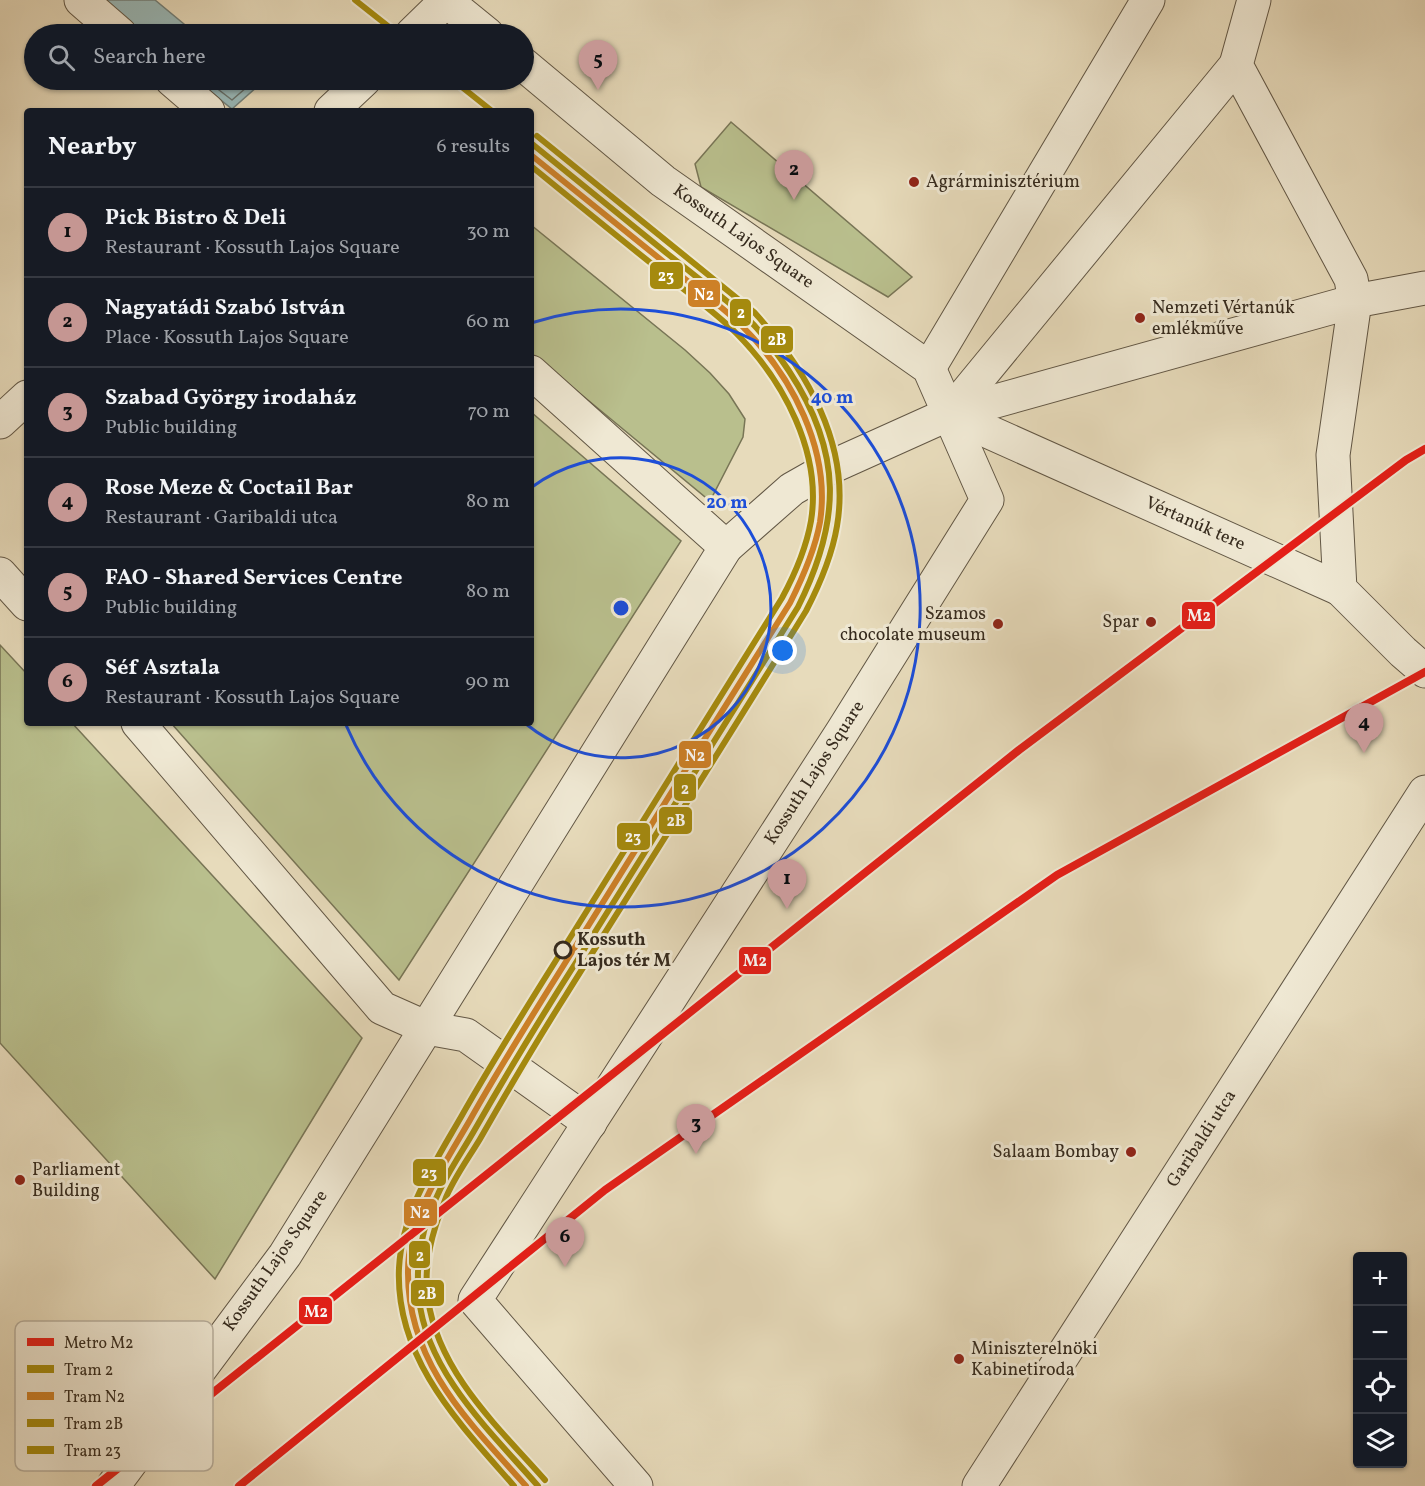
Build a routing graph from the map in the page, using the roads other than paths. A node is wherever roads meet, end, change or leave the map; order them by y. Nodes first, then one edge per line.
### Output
1 (81, 0) edge
2 (1148, 0) edge
3 (1254, 0) edge
4 (446, 1) edge
5 (109, 24) edge
6 (422, 24) edge
7 (475, 24) edge
8 (1236, 65) junction
9 (534, 73) edge
10 (184, 90) edge
11 (353, 90) edge
12 (205, 108) edge
13 (334, 108) edge
14 (1425, 288) edge
15 (1354, 301) junction
16 (929, 368) junction
17 (534, 375) edge
18 (24, 400) edge
19 (949, 414) junction
20 (0, 422) edge
21 (726, 547) junction
22 (0, 574) edge
23 (1340, 589) junction
24 (24, 601) edge
25 (1425, 671) edge
26 (141, 726) edge
27 (1425, 792) edge
28 (427, 1029) junction
29 (590, 1124) junction
30 (213, 1352) edge
31 (124, 1471) edge
32 (113, 1486) edge
33 (636, 1486) edge
34 (979, 1486) edge

1 - 5 street
2 - 16 street
3 - 8 street
4 - 6 street
4 - 7 street
8 - 15 street
8 - 19 street
9 - 16 street, Kossuth Lajos Square
10 - 12 street
11 - 13 street
14 - 15 street
15 - 19 street
15 - 23 street
16 - 19 street, Kossuth Lajos Square
17 - 21 street
18 - 20 street
19 - 21 street, Kossuth Lajos Square
19 - 23 street, Vértanúk tere
19 - 29 street, Kossuth Lajos Square
21 - 28 street, Kossuth Lajos Square
22 - 24 street
23 - 25 street
26 - 28 street
27 - 34 street, Garibaldi utca
28 - 29 street
28 - 30 street, Kossuth Lajos Square
29 - 33 street, Kossuth Lajos Square
31 - 32 street, Kossuth Lajos Square

